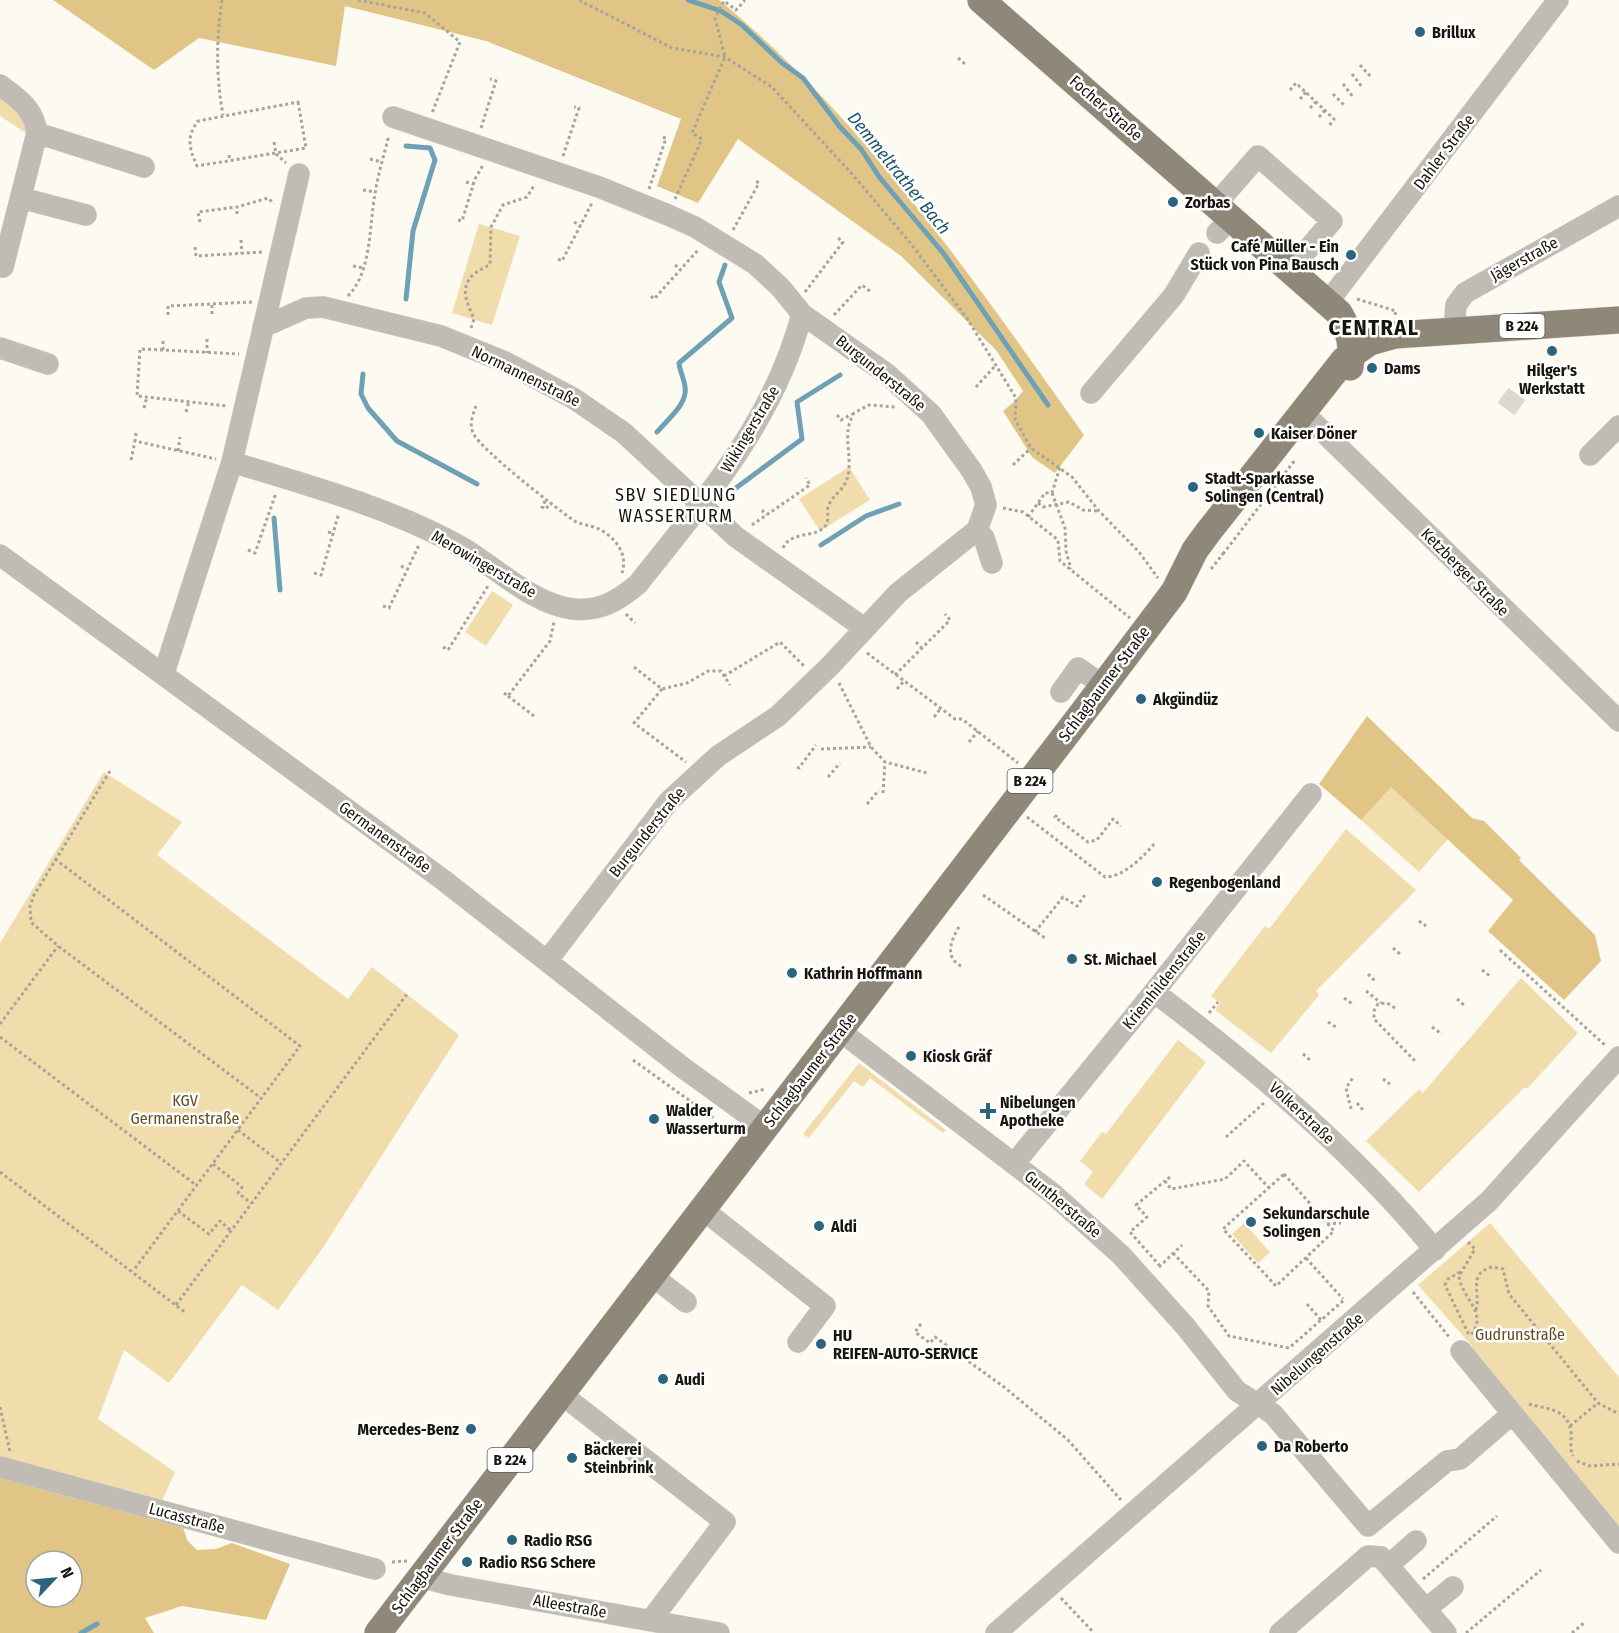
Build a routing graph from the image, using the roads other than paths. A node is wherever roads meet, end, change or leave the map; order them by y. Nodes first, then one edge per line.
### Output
1 (981, 0) edge
2 (1558, 0) edge
3 (0, 85) edge
4 (393, 117) road end
5 (37, 133) junction
6 (144, 167) dead end
7 (298, 174) road end
8 (21, 198) junction
9 (1619, 206) edge
10 (86, 215) dead end
11 (1221, 218) junction
12 (1199, 253) dead end
13 (1, 269) edge
14 (1290, 270) junction
15 (1334, 308) junction
16 (799, 310) junction
17 (1619, 320) edge
18 (263, 327) junction
19 (1454, 331) junction
20 (1395, 335) junction
21 (0, 348) edge
22 (1352, 353) junction
23 (48, 364) dead end
24 (1343, 382) junction
25 (1091, 393) dead end
26 (1619, 426) edge
27 (1322, 429) junction
28 (1590, 455) dead end
29 (232, 462) junction
30 (701, 505) junction
31 (977, 530) junction
32 (0, 555) edge
33 (992, 563) dead end
34 (1175, 583) junction
35 (858, 634) junction
36 (164, 674) junction
37 (1103, 685) junction
38 (1061, 692) dead end
39 (1615, 710) edge
40 (1311, 794) dead end
41 (547, 961) junction
42 (1154, 992) junction
43 (840, 1031) junction
44 (1619, 1057) edge
45 (765, 1127) junction
46 (1014, 1164) junction
47 (701, 1208) junction
48 (1435, 1250) junction
49 (651, 1275) junction
50 (686, 1302) dead end
51 (798, 1342) dead end
52 (1468, 1342) road end
53 (560, 1393) junction
54 (1259, 1405) junction
55 (1517, 1405) junction
56 (7, 1469) edge
57 (1416, 1541) dead end
58 (1619, 1543) edge
59 (1389, 1566) junction
60 (375, 1569) dead end
61 (421, 1577) junction
62 (1453, 1587) dead end
63 (1426, 1609) junction
64 (651, 1620) junction
65 (707, 1632) edge
66 (378, 1633) edge
67 (996, 1633) edge
68 (1280, 1633) edge
69 (1446, 1633) edge

1 - 11 main road, Focher Straße
2 - 15 street, Dahler Straße
3 - 5 street
4 - 16 street, Burgunderstraße
5 - 6 street
5 - 8 street
7 - 18 street
8 - 10 street
8 - 13 street
9 - 19 street, Jägerstraße
11 - 14 main road, Focher Straße
11 - 14 street
12 - 25 street
14 - 15 main road, Focher Straße
15 - 20 main road, Focher Straße
15 - 22 main road, Focher Straße
16 - 30 street, Wikingerstraße
16 - 31 street, Burgunderstraße
17 - 19 main road, B 224
18 - 29 street
18 - 30 street, Normannenstraße
19 - 20 main road, B 224
20 - 22 main road, Schlagbaumer Straße / B 224
20 - 24 main road, Schlagbaumer Straße / B 224
21 - 23 street
22 - 24 main road, Schlagbaumer Straße / B 224
22 - 34 main road, Schlagbaumer Straße / B 224
24 - 27 main road, Schlagbaumer Straße / B 224
26 - 28 street
27 - 34 main road, Schlagbaumer Straße / B 224
27 - 39 street, Ketzberger Straße
29 - 30 street, Merowingerstraße
29 - 36 street
30 - 35 street, Normannenstraße
31 - 33 street
31 - 35 street, Burgunderstraße
32 - 36 street, Germanenstraße
34 - 37 main road, Schlagbaumer Straße / B 224
35 - 41 street, Burgunderstraße
36 - 41 street, Germanenstraße
37 - 38 street
37 - 43 main road, Schlagbaumer Straße / B 224
40 - 42 street, Kriemhildenstraße
41 - 45 street, Germanenstraße
42 - 46 street, Kriemhildenstraße
42 - 48 street, Volkerstraße
43 - 45 main road, Schlagbaumer Straße / B 224
43 - 46 street, Guntherstraße
44 - 48 street, Nibelungenstraße
45 - 47 main road, Schlagbaumer Straße / B 224
46 - 54 street, Guntherstraße
47 - 49 main road, Schlagbaumer Straße / B 224
47 - 51 street
48 - 54 street, Nibelungenstraße
49 - 50 street
49 - 53 main road, Schlagbaumer Straße / B 224
52 - 55 street
53 - 61 main road, Schlagbaumer Straße / B 224
53 - 64 street
54 - 55 street
54 - 67 street, Nibelungenstraße
55 - 58 street
56 - 60 street, Lucasstraße
57 - 59 street
59 - 63 street
59 - 68 street
61 - 64 street, Alleestraße
61 - 66 main road, Schlagbaumer Straße / B 224
62 - 63 street
63 - 69 street
64 - 65 street, Alleestraße

